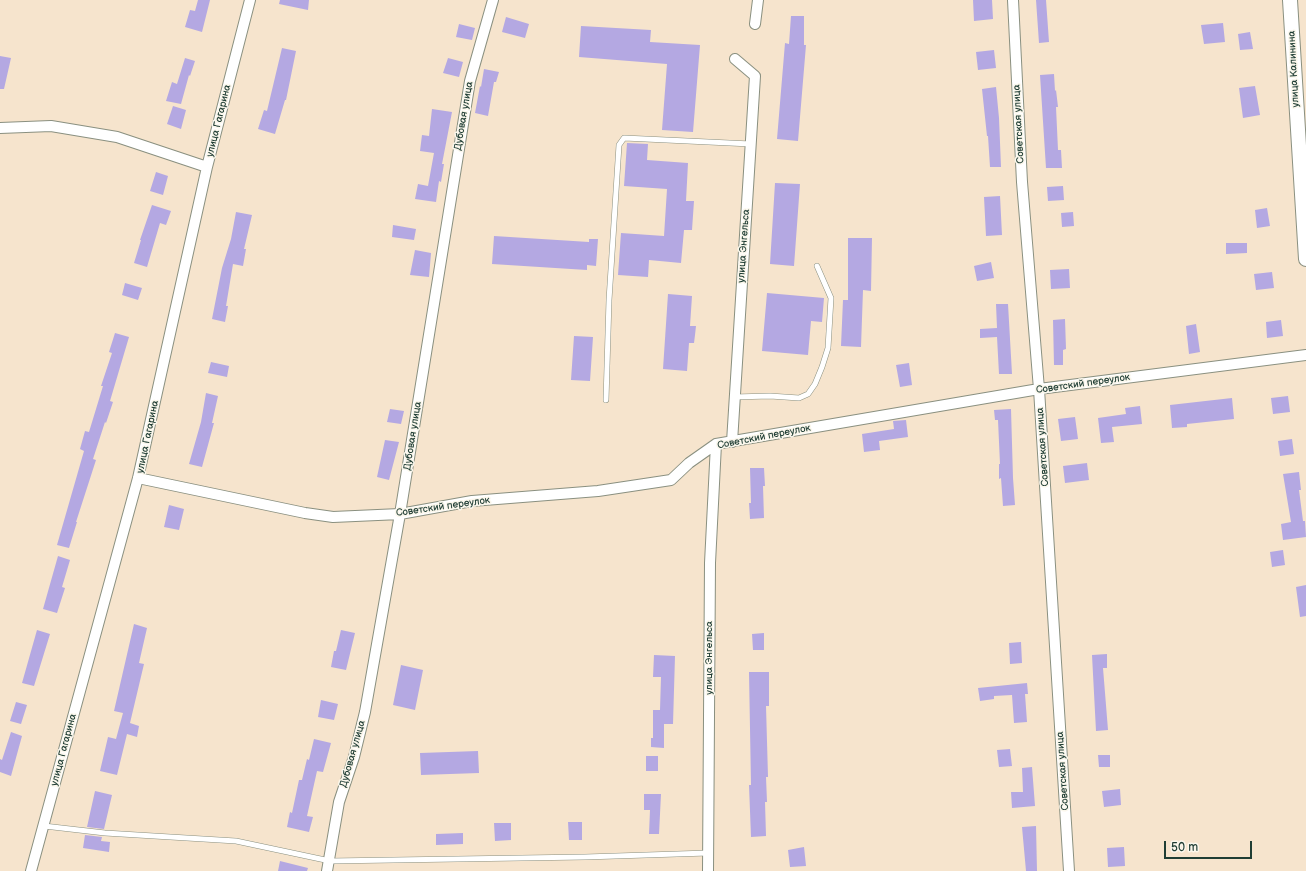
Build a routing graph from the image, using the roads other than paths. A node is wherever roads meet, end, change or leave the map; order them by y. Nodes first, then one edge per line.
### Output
1 (250, 0) edge
2 (493, 0) edge
3 (758, 0) edge
4 (1013, 0) edge
5 (1290, 0) edge
6 (755, 24) dead end
7 (735, 59) dead end
8 (0, 128) edge
9 (751, 144) junction
10 (207, 167) junction
11 (1306, 259) edge
12 (817, 266) dead end
13 (1306, 355) edge
14 (1039, 389) junction
15 (734, 397) junction
16 (606, 400) dead end
17 (732, 442) junction
18 (716, 444) junction
19 (138, 478) junction
20 (400, 514) junction
21 (44, 826) junction
22 (708, 853) junction
23 (330, 860) junction
24 (31, 871) edge
25 (327, 871) edge
26 (708, 871) edge
27 (1070, 871) edge

1 - 10 street, улица Гагарина
2 - 20 street, Дубовая улица
3 - 6 street
4 - 14 street, Советская улица
5 - 11 street, улица Калинина
7 - 9 street, улица Энгельса
8 - 10 street
9 - 15 street, улица Энгельса
9 - 16 lane
10 - 19 street, улица Гагарина
12 - 15 lane
13 - 14 street, Советский переулок
14 - 17 street, Советский переулок
14 - 27 street, Советская улица
15 - 17 street, улица Энгельса
17 - 18 street, Советский переулок
18 - 20 street, Советский переулок
18 - 22 street, улица Энгельса
19 - 20 street, Советский переулок
19 - 21 street, улица Гагарина
20 - 23 street, Дубовая улица
21 - 23 lane
21 - 24 street, улица Гагарина
22 - 23 lane
22 - 26 street, улица Энгельса
23 - 25 street, Дубовая улица

